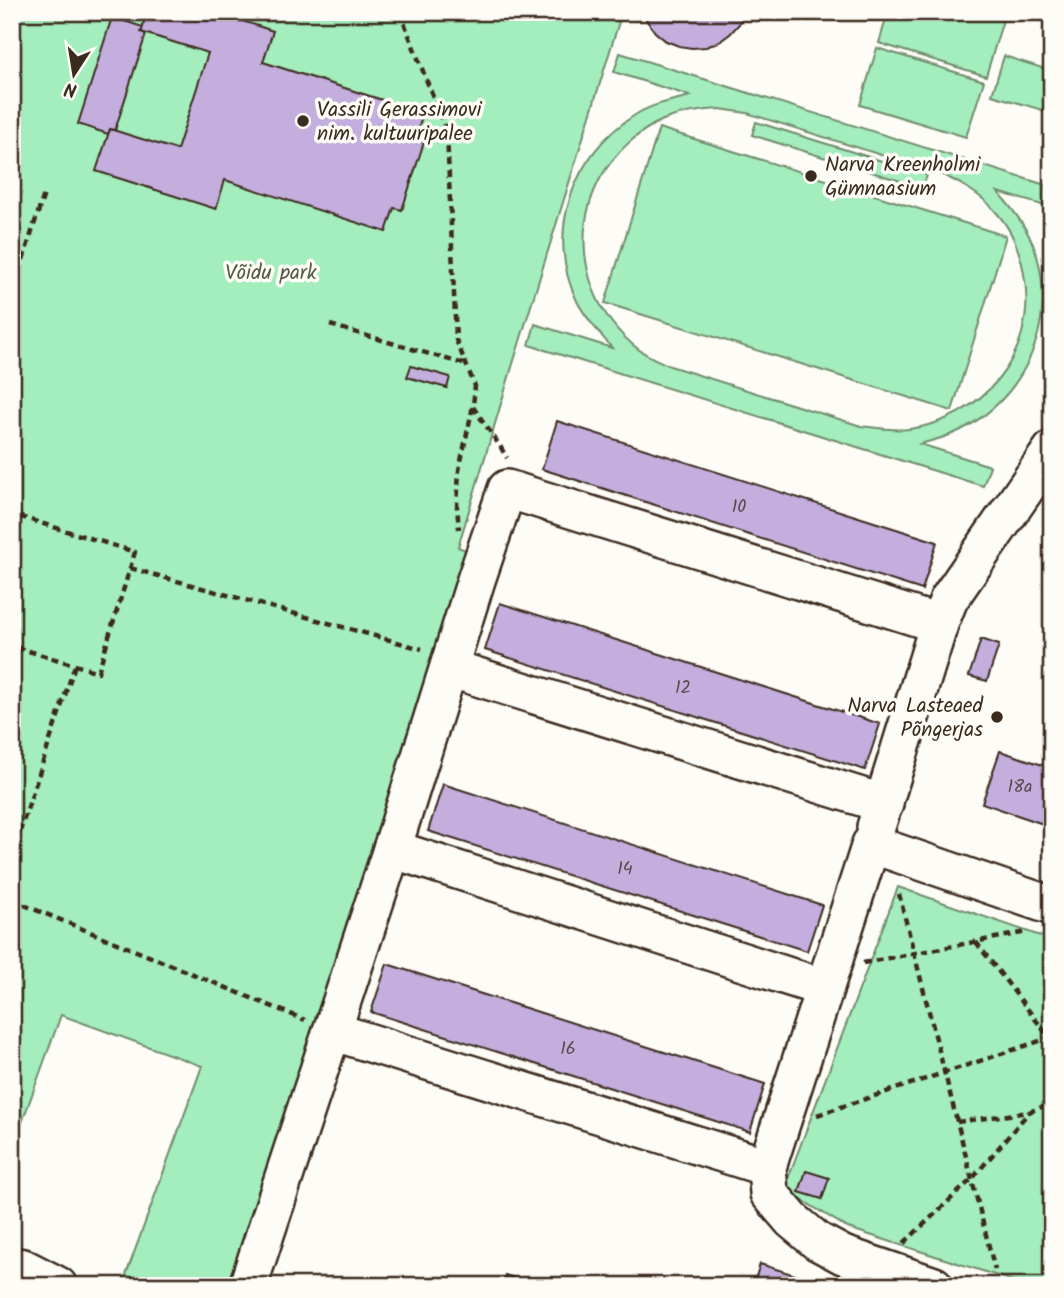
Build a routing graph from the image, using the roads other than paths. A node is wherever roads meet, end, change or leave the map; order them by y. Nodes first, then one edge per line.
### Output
1 (1052, 450) edge
2 (939, 624) junction
3 (451, 663) junction
4 (884, 804) junction
5 (871, 845) junction
6 (392, 849) junction
7 (1045, 918) edge
8 (827, 978) junction
9 (331, 1031) junction
10 (767, 1167) junction
11 (12, 1266) edge
12 (58, 1286) edge
13 (248, 1286) edge
14 (934, 1286) edge

1 - 2 lane
2 - 3 lane
2 - 4 lane
3 - 4 lane
3 - 6 lane
4 - 5 lane
5 - 7 lane
5 - 8 lane
6 - 8 lane
6 - 9 lane
8 - 10 lane
9 - 10 lane
9 - 13 lane
10 - 14 lane
11 - 12 lane

